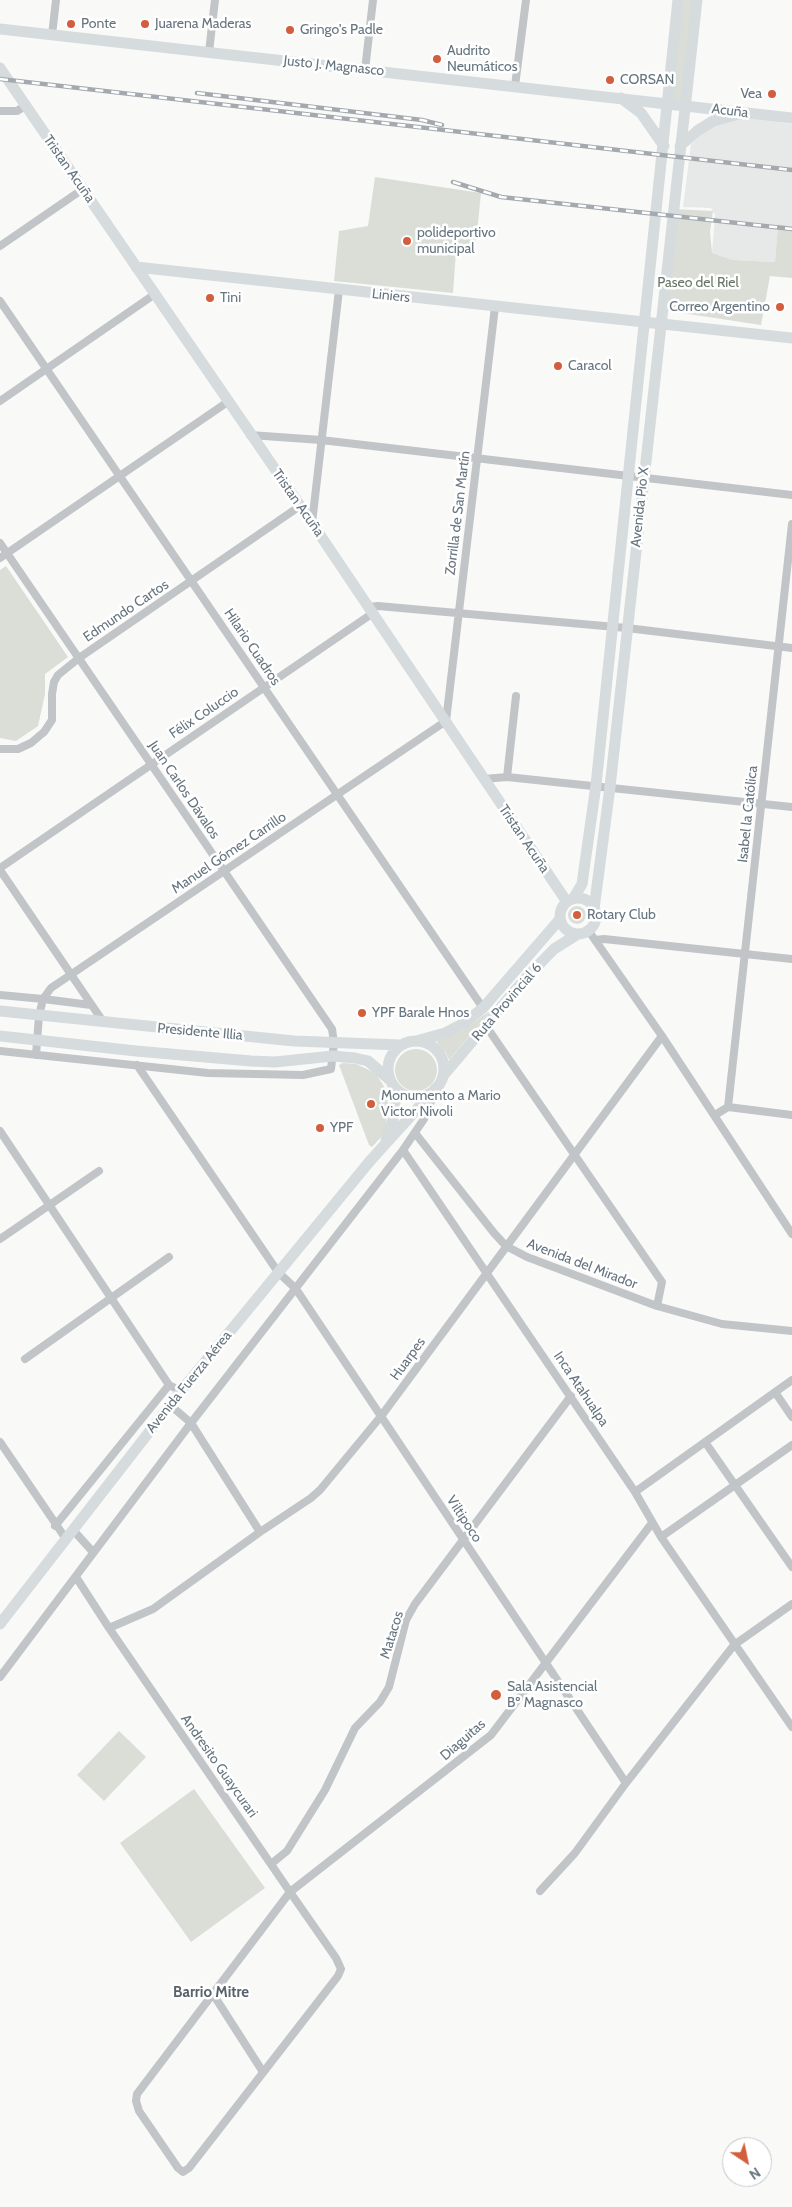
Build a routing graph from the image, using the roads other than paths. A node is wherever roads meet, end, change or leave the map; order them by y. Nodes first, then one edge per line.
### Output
1 (56, 0) edge
2 (216, 0) edge
3 (373, 0) edge
4 (526, 0) edge
5 (678, 0) edge
6 (697, 0) edge
7 (0, 29) edge
8 (52, 35) junction
9 (209, 52) junction
10 (0, 68) edge
11 (365, 70) junction
12 (515, 86) junction
13 (621, 98) junction
14 (668, 103) junction
15 (684, 105) junction
16 (25, 106) junction
17 (0, 111) edge
18 (745, 112) junction
19 (792, 118) edge
20 (664, 146) junction
21 (680, 146) junction
22 (83, 189) junction
23 (0, 246) edge
24 (136, 267) junction
25 (339, 290) junction
26 (155, 294) junction
27 (0, 301) edge
28 (495, 307) junction
29 (645, 322) junction
30 (661, 324) junction
31 (792, 338) edge
32 (46, 369) junction
33 (0, 401) edge
34 (229, 401) junction
35 (250, 434) junction
36 (321, 440) junction
37 (477, 457) junction
38 (120, 476) junction
39 (629, 477) junction
40 (644, 479) junction
41 (792, 495) edge
42 (300, 506) junction
43 (312, 523) junction
44 (792, 524) edge
45 (0, 543) edge
46 (3, 555) edge
47 (192, 582) junction
48 (371, 610) junction
49 (459, 613) junction
50 (613, 627) junction
51 (627, 628) junction
52 (780, 647) junction
53 (792, 648) edge
54 (79, 658) junction
55 (264, 688) junction
56 (516, 696) dead end
57 (446, 721) junction
58 (0, 749) edge
59 (151, 765) junction
60 (506, 777) junction
61 (484, 779) junction
62 (596, 785) junction
63 (610, 787) junction
64 (337, 795) junction
65 (761, 804) junction
66 (792, 807) edge
67 (0, 869) edge
68 (225, 872) junction
69 (570, 900) junction
70 (594, 909) junction
71 (560, 919) junction
72 (587, 934) junction
73 (745, 954) junction
74 (792, 959) edge
75 (71, 976) junction
76 (0, 996) edge
77 (43, 998) junction
78 (92, 1006) junction
79 (483, 1008) junction
80 (0, 1011) edge
81 (40, 1016) junction
82 (104, 1023) junction
83 (486, 1026) junction
84 (0, 1036) edge
85 (662, 1036) junction
86 (38, 1040) junction
87 (416, 1041) junction
88 (334, 1044) junction
89 (401, 1045) junction
90 (0, 1051) edge
91 (36, 1055) junction
92 (333, 1056) junction
93 (136, 1065) junction
94 (391, 1083) junction
95 (439, 1084) junction
96 (728, 1108) junction
97 (715, 1115) junction
98 (792, 1115) edge
99 (0, 1131) edge
100 (414, 1134) junction
101 (384, 1144) junction
102 (403, 1150) junction
103 (575, 1155) junction
104 (99, 1171) dead end
105 (50, 1205) junction
106 (792, 1234) edge
107 (0, 1239) edge
108 (506, 1246) junction
109 (169, 1257) dead end
110 (278, 1272) junction
111 (487, 1272) junction
112 (296, 1289) junction
113 (112, 1298) junction
114 (657, 1306) junction
115 (792, 1331) edge
116 (25, 1360) dead end
117 (792, 1380) edge
118 (170, 1385) junction
119 (181, 1391) junction
120 (775, 1392) junction
121 (571, 1396) junction
122 (170, 1405) junction
123 (382, 1415) junction
124 (792, 1417) edge
125 (191, 1423) junction
126 (0, 1442) edge
127 (705, 1442) junction
128 (792, 1445) edge
129 (735, 1484) junction
130 (635, 1492) junction
131 (652, 1523) junction
132 (55, 1526) junction
133 (260, 1532) junction
134 (70, 1535) junction
135 (661, 1537) junction
136 (464, 1541) junction
137 (93, 1552) junction
138 (792, 1567) edge
139 (76, 1577) junction
140 (792, 1604) edge
141 (0, 1624) edge
142 (109, 1628) junction
143 (734, 1645) junction
144 (546, 1664) junction
145 (0, 1677) edge
146 (792, 1727) edge
147 (626, 1783) junction
148 (271, 1864) junction
149 (540, 1891) dead end
150 (290, 1892) junction
151 (213, 1994) junction
152 (264, 2072) junction

1 - 8 street
2 - 9 street
3 - 11 street
4 - 12 street
5 - 14 main road, Avenida Pio X
6 - 15 main road, Avenida Pio X
7 - 8 main road, Justo J. Magnasco
8 - 9 main road, Justo J. Magnasco
9 - 11 main road, Justo J. Magnasco
10 - 16 main road, Tristan Acuña
11 - 12 main road, Justo J. Magnasco
12 - 13 main road, Justo J. Magnasco
13 - 14 main road, Justo J. Magnasco
13 - 20 main road
14 - 15 main road, Acuña
14 - 20 main road, Avenida Pio X
15 - 18 main road, Acuña
15 - 21 main road, Avenida Pio X
16 - 17 street
16 - 22 main road, Tristan Acuña
18 - 19 main road, Acuña
18 - 21 main road
20 - 29 main road, Avenida Pio X
21 - 30 main road, Avenida Pio X
22 - 23 street
22 - 24 main road, Tristan Acuña
24 - 25 main road, Liniers
24 - 26 main road, Tristan Acuña
25 - 28 main road, Liniers
25 - 36 street
26 - 32 street
26 - 34 main road, Tristan Acuña
27 - 32 street, Hilario Cuadros
28 - 29 main road, Liniers
28 - 37 street, Zorrilla de San Martín
29 - 30 main road, Liniers
29 - 39 main road, Avenida Pio X
30 - 31 main road, Liniers
30 - 40 main road, Avenida Pio X
32 - 33 street
32 - 38 street, Hilario Cuadros
34 - 35 main road, Tristan Acuña
34 - 38 street
35 - 36 street
35 - 42 main road, Tristan Acuña
36 - 37 street
36 - 43 street
37 - 39 street
37 - 49 street, Zorrilla de San Martín
38 - 46 street
38 - 47 street, Hilario Cuadros
39 - 40 street
39 - 50 main road, Avenida Pio X
40 - 41 street
40 - 51 main road, Avenida Pio X
42 - 43 main road, Tristan Acuña
42 - 47 street, Edmundo Cartos
43 - 48 main road, Tristan Acuña
44 - 52 street, Isabel la Católica
45 - 46 street, Juan Carlos Dávalos
46 - 54 street, Juan Carlos Dávalos
47 - 54 street, Edmundo Cartos
47 - 55 street, Hilario Cuadros
48 - 49 street
48 - 55 street, Félix Coluccio
48 - 57 main road, Tristan Acuña
49 - 50 street
49 - 57 street, Zorrilla de San Martín
50 - 51 street
50 - 62 main road, Avenida Pio X
51 - 52 street
51 - 63 main road, Avenida Pio X
52 - 53 street
52 - 65 street, Isabel la Católica
54 - 58 street, Edmundo Cartos
54 - 59 street, Juan Carlos Dávalos
55 - 59 street, Félix Coluccio
55 - 64 street, Hilario Cuadros
56 - 60 street
57 - 61 main road, Tristan Acuña
57 - 64 street, Manuel Gómez Carrillo
59 - 67 street, Félix Coluccio
59 - 68 street, Juan Carlos Dávalos
60 - 61 street
60 - 62 street
61 - 69 main road, Tristan Acuña
62 - 63 street
62 - 69 main road, Avenida Pio X
63 - 65 street
63 - 70 main road, Avenida Pio X
64 - 68 street, Manuel Gómez Carrillo
64 - 79 street, Hilario Cuadros
65 - 66 street
65 - 73 street, Isabel la Católica
67 - 75 street
68 - 75 street, Manuel Gómez Carrillo
68 - 88 street, Juan Carlos Dávalos
69 - 70 main road
69 - 71 main road
70 - 72 main road
71 - 72 main road
71 - 79 main road, Ruta Provincial 6
72 - 73 street
72 - 83 main road, Ruta Provincial 6
72 - 85 street
73 - 74 street
73 - 96 street, Isabel la Católica
75 - 77 street, Manuel Gómez Carrillo
75 - 78 street
76 - 77 street
77 - 78 street
77 - 81 street
78 - 82 street
79 - 87 main road, Ruta Provincial 6
80 - 81 main road, Presidente Illia
81 - 82 main road, Presidente Illia
81 - 86 street
82 - 88 main road, Presidente Illia
83 - 95 main road, Ruta Provincial 6
83 - 103 street
84 - 86 main road, Presidente Illia
85 - 97 street
85 - 103 street, Huarpes
86 - 91 street
86 - 92 main road, Presidente Illia
87 - 89 main road
87 - 95 main road
88 - 89 main road, Presidente Illia
88 - 92 street, Juan Carlos Dávalos
89 - 94 main road
90 - 91 street
91 - 93 street
92 - 93 street
92 - 94 main road, Presidente Illia
93 - 110 street, Viltipoco
94 - 95 main road
94 - 101 main road
95 - 100 street
95 - 101 main road, Ruta Provincial 6
96 - 97 street
96 - 98 street
97 - 106 street
99 - 105 street
100 - 102 street
100 - 108 street, Avenida del Mirador
101 - 110 main road, Avenida Fuerza Aérea
102 - 111 street, Inca Atahualpa
102 - 112 street
103 - 108 street, Huarpes
103 - 114 street
104 - 105 street
105 - 107 street
105 - 113 street
108 - 111 street, Huarpes
108 - 114 street, Avenida del Mirador
109 - 113 street
110 - 112 street, Viltipoco
110 - 119 main road, Avenida Fuerza Aérea
111 - 121 street, Inca Atahualpa
111 - 123 street, Huarpes
112 - 123 street, Viltipoco
112 - 125 street
113 - 116 street
113 - 118 street
114 - 115 street, Avenida del Mirador
117 - 120 street
118 - 119 street
118 - 132 street
119 - 122 main road, Avenida Fuerza Aérea
120 - 124 street
120 - 127 street
121 - 130 street, Inca Atahualpa
121 - 136 street, Matacos
122 - 125 street
122 - 134 main road, Avenida Fuerza Aérea
123 - 133 street, Huarpes
123 - 136 street, Viltipoco
125 - 133 street
125 - 137 street
126 - 132 street
127 - 129 street
127 - 130 street
128 - 129 street
129 - 135 street
129 - 138 street
130 - 131 street, Inca Atahualpa
131 - 135 street, Inca Atahualpa
131 - 144 street, Diaguitas
132 - 134 street
133 - 142 street, Huarpes
134 - 137 street
134 - 141 main road, Avenida Fuerza Aérea
135 - 143 street, Inca Atahualpa
136 - 144 street, Viltipoco
136 - 148 street, Matacos
137 - 139 street
139 - 142 street, Andresito Guaycurari
139 - 145 street
140 - 143 street
142 - 148 street, Andresito Guaycurari
143 - 146 street, Inca Atahualpa
143 - 147 street
144 - 147 street, Viltipoco
144 - 150 street, Diaguitas
147 - 149 street
148 - 150 street, Andresito Guaycurari
150 - 151 street, Diaguitas
150 - 152 street, Andresito Guaycurari
151 - 152 street
151 - 152 street, Diaguitas

